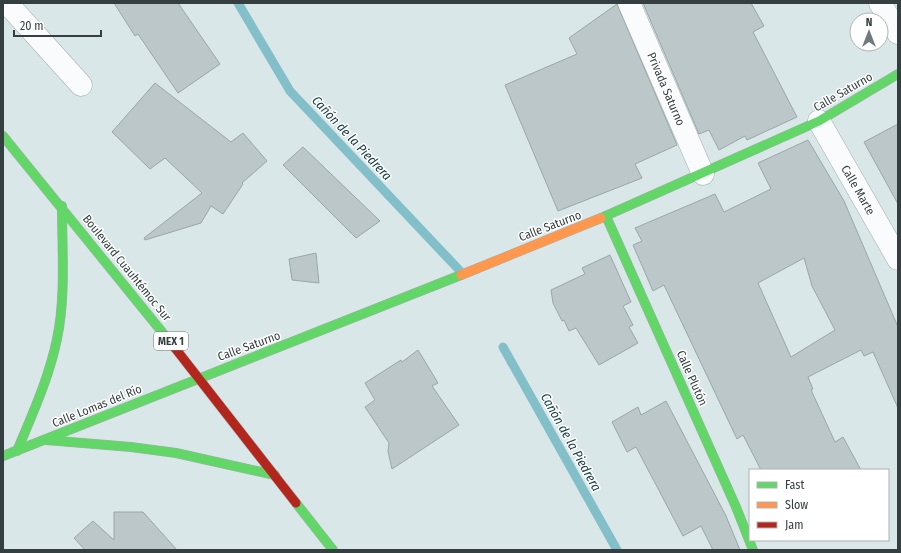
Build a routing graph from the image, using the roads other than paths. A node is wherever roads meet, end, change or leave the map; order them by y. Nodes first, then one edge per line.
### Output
1 (7, 3) edge
2 (629, 3) edge
3 (880, 3) edge
4 (898, 33) edge
5 (898, 74) edge
6 (81, 85) dead end
7 (818, 121) junction
8 (3, 136) edge
9 (703, 174) junction
10 (62, 206) junction
11 (606, 216) junction
12 (898, 259) edge
13 (200, 377) junction
14 (46, 440) junction
15 (17, 451) junction
16 (3, 456) edge
17 (275, 475) junction
18 (749, 540) edge
19 (333, 550) edge

1 - 6 street
2 - 9 street, Privada Saturno
3 - 4 street
5 - 7 main road, Calle Saturno
7 - 9 main road, Calle Saturno
7 - 12 street, Calle Marte
8 - 10 main road, Boulevard Cuauhtémoc Sur / MEX 1
9 - 11 main road, Calle Saturno
10 - 13 main road, Boulevard Cuauhtémoc Sur / MEX 1
10 - 15 main road
11 - 13 main road, Calle Saturno
11 - 18 main road, Calle Plutón
13 - 14 main road, Calle Lomas del Río
13 - 17 main road, Boulevard Cuauhtémoc Sur / MEX 1
14 - 15 main road, Calle Lomas del Río
14 - 17 main road
15 - 16 main road, Calle Lomas del Río
17 - 19 main road, Boulevard Cuauhtémoc Sur / MEX 1

